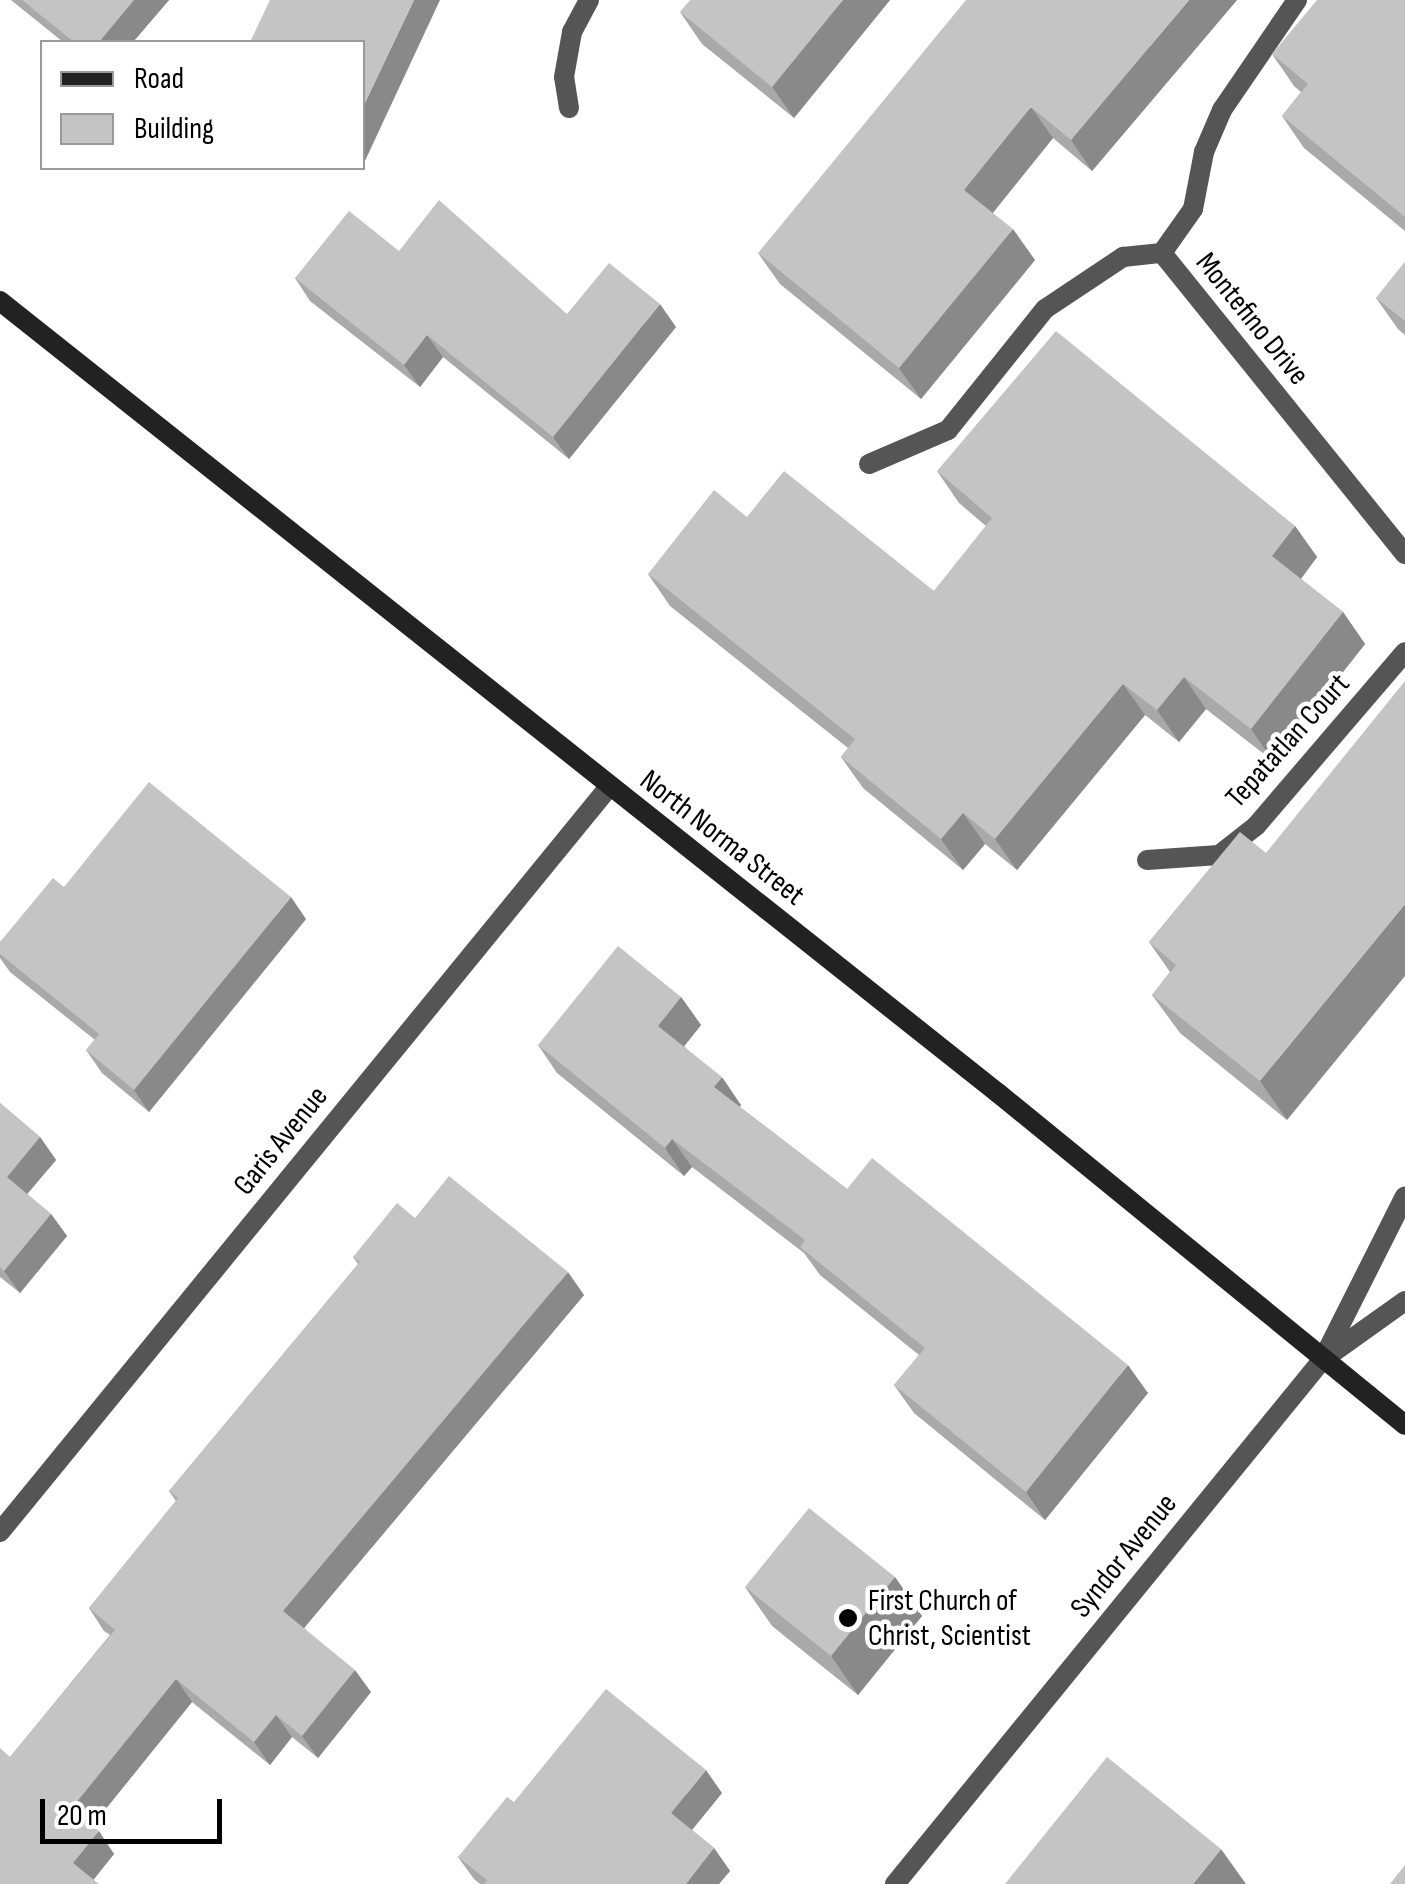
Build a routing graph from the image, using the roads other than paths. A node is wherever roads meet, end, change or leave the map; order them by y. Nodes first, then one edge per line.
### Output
1 (589, 0) edge
2 (1297, 0) edge
3 (569, 108) dead end
4 (1162, 253) junction
5 (0, 301) edge
6 (869, 464) dead end
7 (1405, 554) edge
8 (1405, 652) edge
9 (608, 788) junction
10 (1148, 860) dead end
11 (1405, 1196) edge
12 (1405, 1302) edge
13 (1323, 1359) junction
14 (1405, 1425) edge
15 (0, 1532) edge
16 (895, 1884) edge

1 - 3 street
2 - 4 street, Montefino Drive
4 - 6 street
4 - 7 street, Montefino Drive
5 - 9 street, North Norma Street
8 - 10 street, Tepatatlan Court
9 - 13 street, North Norma Street
9 - 15 street, Garis Avenue
11 - 13 street
12 - 13 street
13 - 14 street, North Norma Street
13 - 16 street, Syndor Avenue

